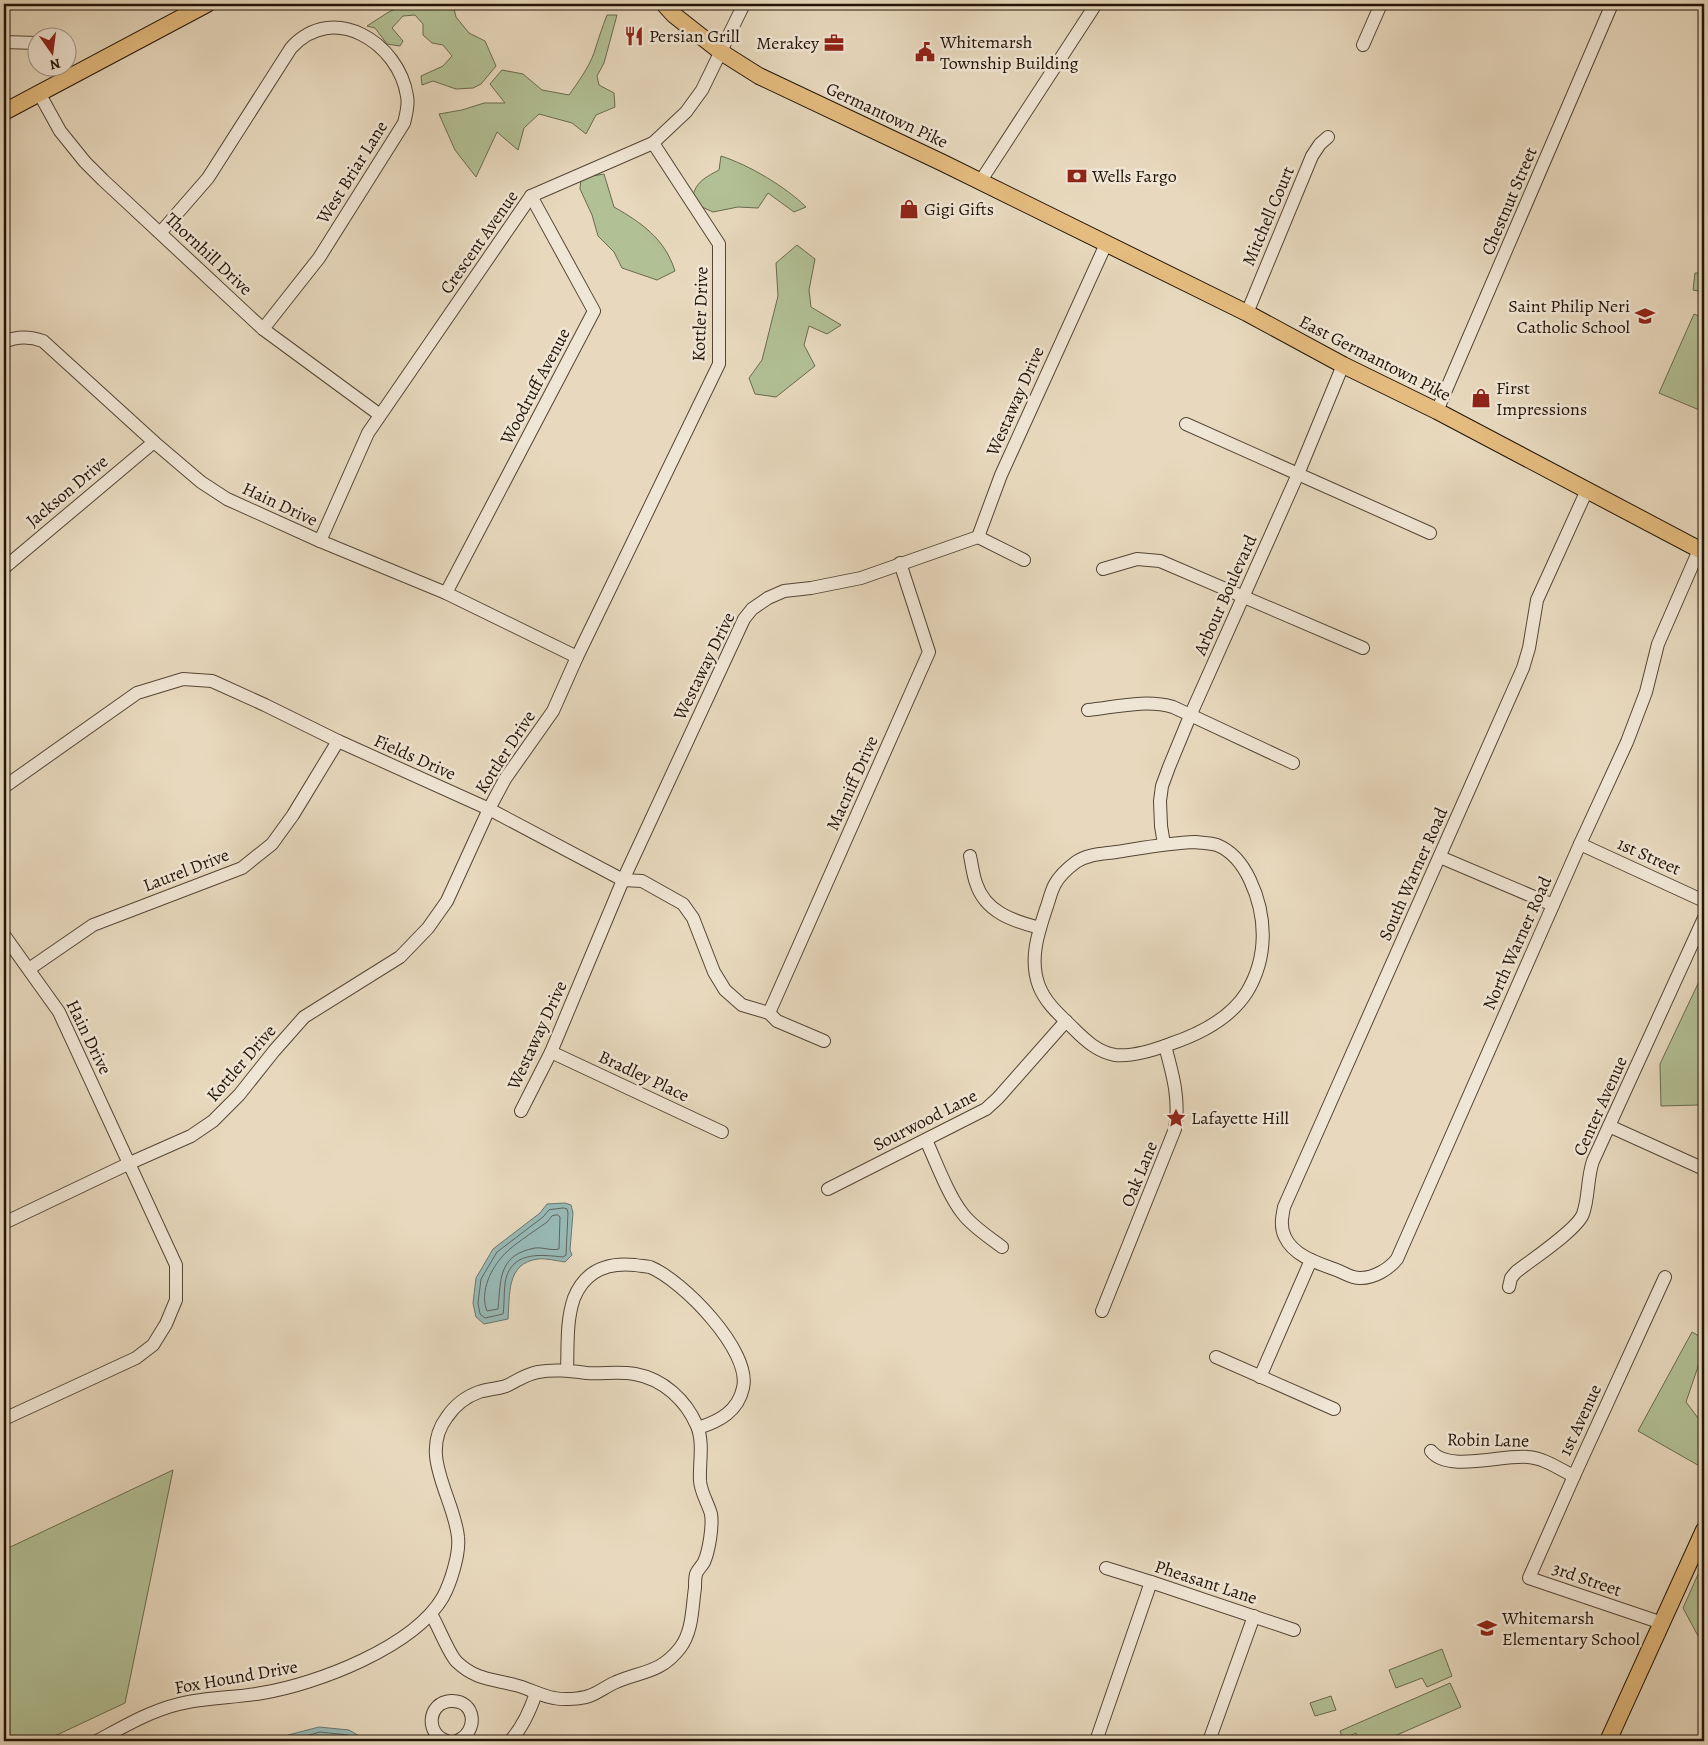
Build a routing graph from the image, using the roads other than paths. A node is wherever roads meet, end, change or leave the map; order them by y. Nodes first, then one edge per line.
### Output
1 (207, 4) edge
2 (664, 4) edge
3 (744, 4) edge
4 (1096, 4) edge
5 (1381, 4) edge
6 (1612, 4) edge
7 (4, 42) edge
8 (28, 42) edge
9 (1363, 45) dead end
10 (721, 52) junction
11 (78, 67) edge
12 (60, 78) edge
13 (39, 93) junction
14 (4, 112) edge
15 (1328, 137) dead end
16 (653, 143) junction
17 (980, 182) junction
18 (531, 196) junction
19 (161, 232) junction
20 (1106, 244) junction
21 (1247, 313) junction
22 (263, 329) junction
23 (4, 342) edge
24 (1343, 365) junction
25 (1437, 412) junction
26 (380, 415) junction
27 (1186, 424) dead end
28 (154, 442) junction
29 (1298, 474) junction
30 (1586, 490) junction
31 (1430, 534) dead end
32 (978, 537) junction
33 (320, 541) junction
34 (1702, 551) edge
35 (1024, 560) dead end
36 (900, 563) junction
37 (4, 568) edge
38 (1104, 569) dead end
39 (446, 593) junction
40 (1243, 597) junction
41 (1363, 648) dead end
42 (577, 657) junction
43 (1088, 710) dead end
44 (1190, 716) junction
45 (338, 741) junction
46 (1293, 763) dead end
47 (4, 787) edge
48 (489, 809) junction
49 (1164, 844) junction
50 (1580, 844) junction
51 (970, 856) dead end
52 (1440, 856) junction
53 (623, 880) junction
54 (1704, 901) edge
55 (1553, 905) junction
56 (1704, 918) edge
57 (1040, 928) junction
58 (4, 935) edge
59 (29, 969) junction
60 (769, 1013) junction
61 (1066, 1021) junction
62 (824, 1041) dead end
63 (1165, 1046) junction
64 (551, 1052) junction
65 (521, 1111) dead end
66 (1609, 1126) junction
67 (722, 1132) dead end
68 (926, 1140) junction
69 (130, 1163) junction
70 (1704, 1169) edge
71 (828, 1189) dead end
72 (4, 1223) edge
73 (1002, 1247) dead end
74 (1311, 1260) junction
75 (1666, 1278) dead end
76 (1509, 1287) dead end
77 (1102, 1311) dead end
78 (1216, 1357) dead end
79 (567, 1370) junction
80 (1260, 1376) junction
81 (1334, 1409) dead end
82 (4, 1419) edge
83 (698, 1428) junction
84 (1431, 1451) dead end
85 (1574, 1476) junction
86 (1704, 1530) edge
87 (1106, 1568) dead end
88 (1529, 1578) joint
89 (1151, 1582) junction
90 (431, 1614) junction
91 (1254, 1616) junction
92 (1662, 1623) junction
93 (1294, 1630) dead end
94 (536, 1693) junction
95 (97, 1741) edge
96 (447, 1741) edge
97 (457, 1741) edge
98 (510, 1741) edge
99 (1096, 1741) edge
100 (1209, 1741) edge
101 (1608, 1741) edge

1 - 11 main road
2 - 10 main road, Germantown Pike
3 - 10 street, Crescent Avenue
4 - 17 street
5 - 9 street
6 - 25 street, Chestnut Street
7 - 8 street
10 - 16 street, Crescent Avenue
10 - 17 main road, Germantown Pike
12 - 13 main road
13 - 14 main road
13 - 19 street, Thornhill Drive
15 - 21 street, Mitchell Court
16 - 18 street, Crescent Avenue
16 - 42 street, Kottler Drive
17 - 20 main road, Germantown Pike
18 - 26 street, Crescent Avenue
18 - 39 street, Woodruff Avenue
19 - 22 street, Thornhill Drive
19 - 22 street, West Briar Lane
20 - 21 main road, East Germantown Pike
20 - 32 street, Westaway Drive
21 - 24 main road, East Germantown Pike
22 - 26 street, Thornhill Drive
23 - 28 street, Hain Drive
24 - 25 main road, East Germantown Pike
24 - 29 street, Arbour Boulevard
25 - 30 main road, East Germantown Pike
26 - 33 street, Crescent Avenue
27 - 29 street
28 - 33 street, Hain Drive
28 - 37 street, Jackson Drive
29 - 31 street
29 - 40 street, Arbour Boulevard
30 - 34 main road, East Germantown Pike
30 - 52 street, South Warner Road
32 - 35 street
32 - 36 street, Westaway Drive
33 - 39 street, Hain Drive
34 - 50 street, North Warner Road
36 - 53 street, Westaway Drive
36 - 60 street, Macniff Drive
38 - 40 street
39 - 42 street, Hain Drive
40 - 41 street
40 - 44 street, Arbour Boulevard
42 - 48 street, Kottler Drive
43 - 44 street
44 - 46 street
44 - 49 street, Arbour Boulevard
45 - 47 street, Fields Drive
45 - 48 street, Fields Drive
45 - 59 street, Laurel Drive
48 - 53 street, Fields Drive
48 - 69 street, Kottler Drive
49 - 57 street
49 - 63 street
50 - 54 street, 1st Street
50 - 55 street, North Warner Road
51 - 57 street
52 - 55 street
52 - 74 street, South Warner Road
53 - 60 street, Fields Drive
53 - 64 street, Westaway Drive
55 - 74 street, North Warner Road
56 - 66 street, Center Avenue
57 - 61 street
58 - 59 street, Hain Drive
59 - 69 street, Hain Drive
60 - 62 street, Fields Drive
61 - 63 street
61 - 68 street, Sourwood Lane
63 - 77 street, Oak Lane
64 - 65 street, Westaway Drive
64 - 67 street, Bradley Place
66 - 70 street
66 - 76 street, Center Avenue
68 - 71 street, Sourwood Lane
68 - 73 street
69 - 72 street, Kottler Drive
69 - 82 street, Hain Drive
74 - 80 street
75 - 85 street, 1st Avenue
78 - 80 street
79 - 83 street, Fox Hound Drive
79 - 83 street
79 - 90 street, Fox Hound Drive
80 - 81 street
83 - 94 street, Fox Hound Drive
84 - 85 street, Robin Lane
85 - 88 street, 1st Avenue
86 - 92 main road
87 - 89 street, Pheasant Lane
88 - 92 street, 3rd Street
89 - 91 street, Pheasant Lane
89 - 99 street
90 - 94 street, Fox Hound Drive
90 - 95 street, Fox Hound Drive
91 - 93 street, Pheasant Lane
91 - 100 street
92 - 101 main road
94 - 98 street
96 - 97 street

